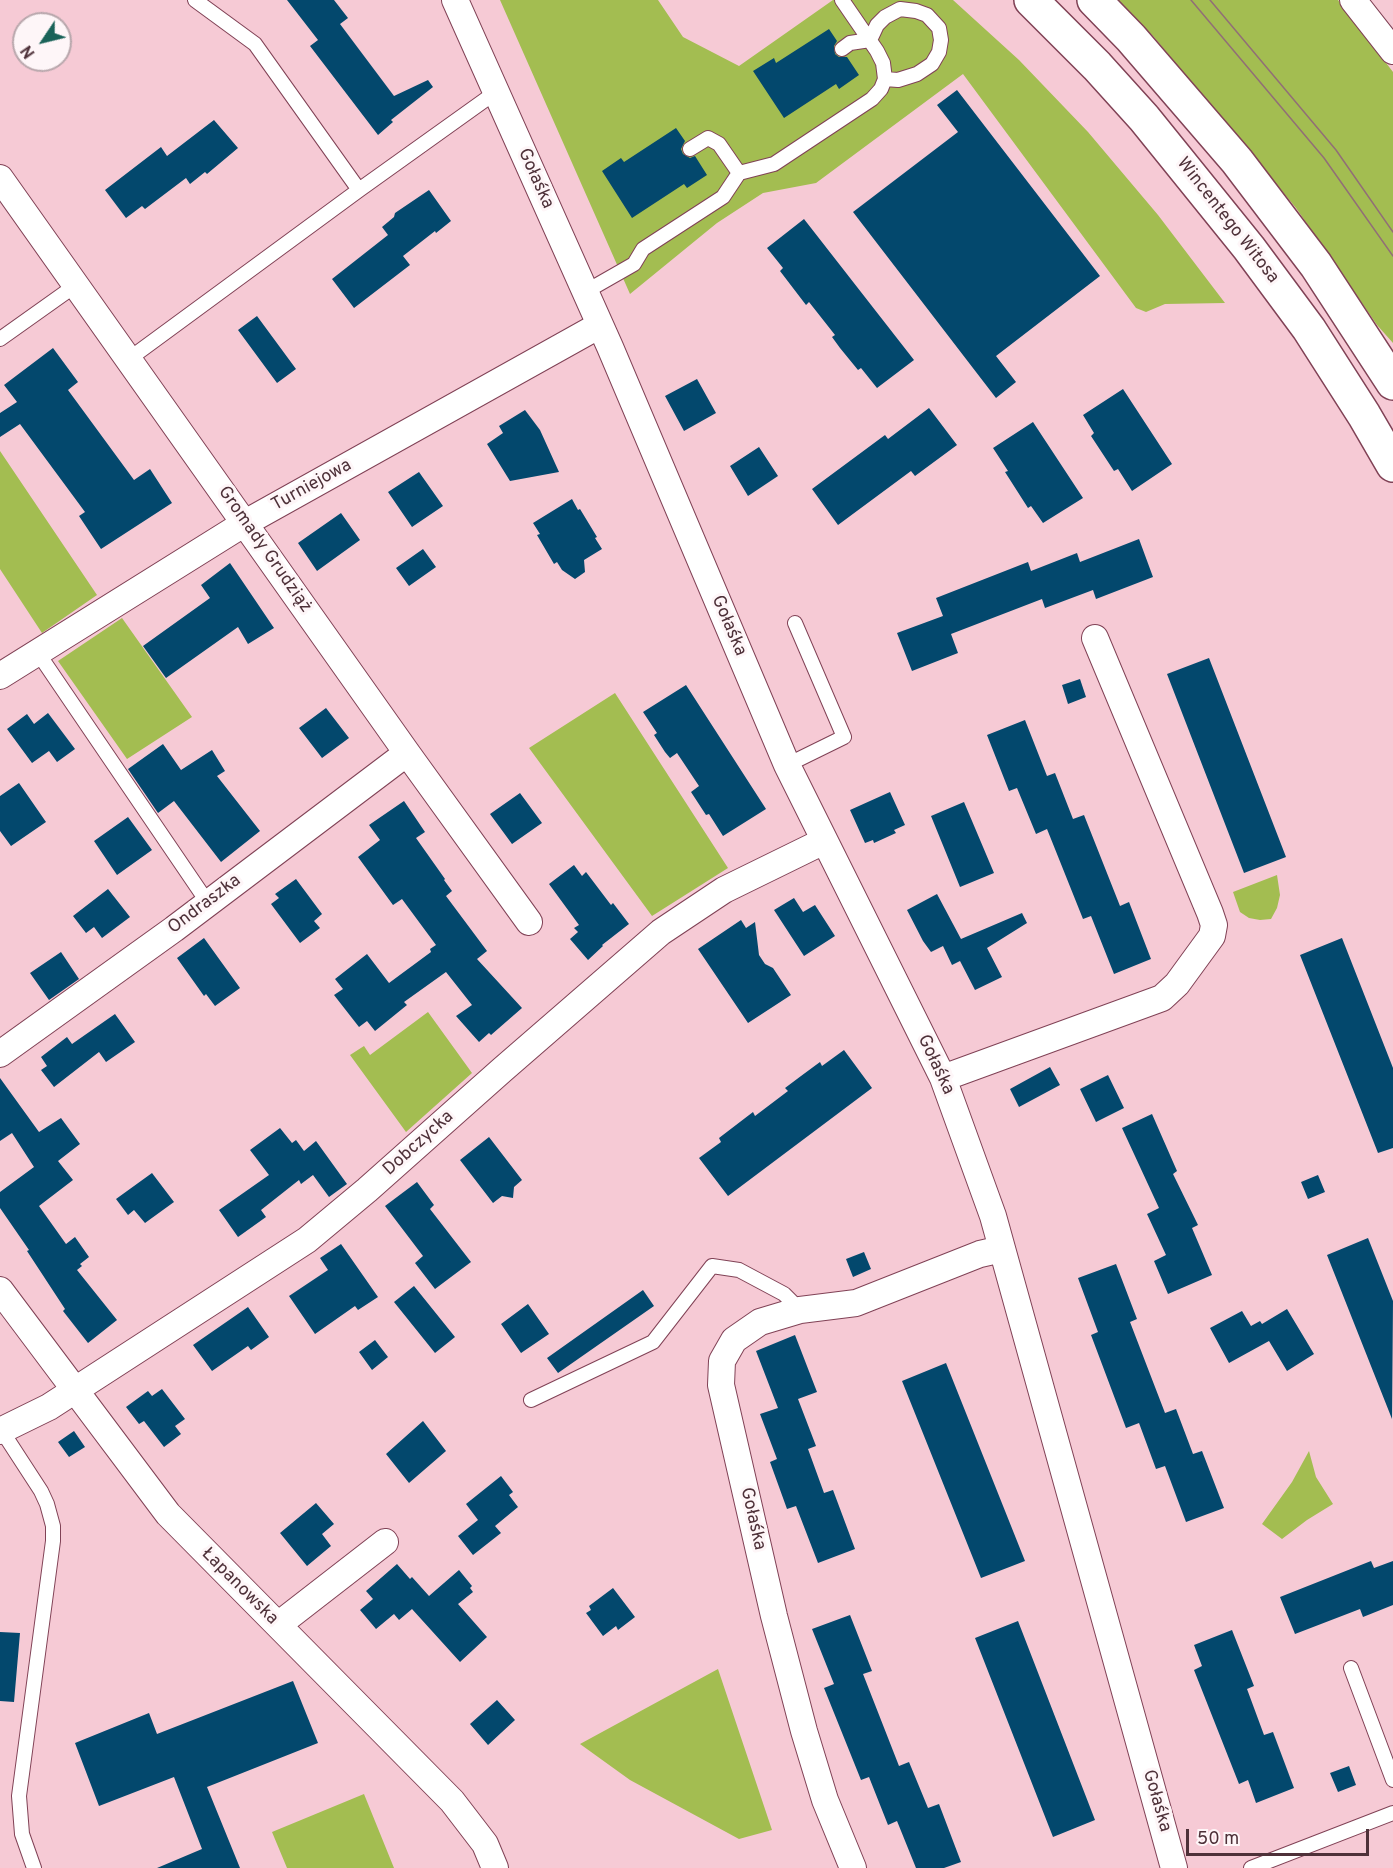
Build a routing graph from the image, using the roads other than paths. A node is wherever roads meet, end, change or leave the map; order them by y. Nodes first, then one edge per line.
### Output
1 (195, 0) edge
2 (455, 0) edge
3 (842, 0) edge
4 (1031, 0) edge
5 (1094, 0) edge
6 (1353, 0) edge
7 (870, 40) junction
8 (842, 49) dead end
9 (1393, 51) edge
10 (885, 79) junction
11 (496, 92) junction
12 (690, 149) dead end
13 (739, 173) junction
14 (0, 178) edge
15 (359, 190) junction
16 (76, 285) junction
17 (585, 292) junction
18 (600, 325) junction
19 (0, 339) edge
20 (129, 359) junction
21 (1393, 383) edge
22 (1393, 465) edge
23 (245, 523) junction
24 (795, 623) dead end
25 (1095, 638) dead end
26 (38, 653) junction
27 (0, 676) edge
28 (407, 753) junction
29 (787, 765) junction
30 (824, 841) junction
31 (208, 903) junction
32 (529, 922) dead end
33 (0, 1054) edge
34 (943, 1078) junction
35 (1002, 1249) junction
36 (0, 1290) edge
37 (800, 1310) junction
38 (75, 1390) junction
39 (531, 1400) dead end
40 (1, 1431) edge
41 (385, 1542) dead end
42 (278, 1625) junction
43 (1351, 1668) dead end
44 (1393, 1780) edge
45 (1393, 1813) edge
46 (34, 1868) edge
47 (495, 1868) edge
48 (853, 1868) edge
49 (1174, 1868) edge
50 (1251, 1868) edge

1 - 15 lane
2 - 11 street, Gołaśka
3 - 7 lane
4 - 22 main road, Wincentego Witosa
5 - 21 main road
6 - 9 street
7 - 8 lane
7 - 10 lane
7 - 10 lane
10 - 13 lane
11 - 15 lane
11 - 17 street, Gołaśka
12 - 13 lane
13 - 17 lane
14 - 16 street, Gromady Grudziąż
15 - 20 lane
16 - 19 lane
16 - 20 street, Gromady Grudziąż
17 - 18 street, Gołaśka
18 - 23 street, Turniejowa
18 - 29 street, Gołaśka
20 - 23 street, Gromady Grudziąż
23 - 26 street, Turniejowa
23 - 28 street, Gromady Grudziąż
24 - 29 lane
25 - 34 street
26 - 27 street, Turniejowa
26 - 31 lane
28 - 31 street, Ondraszka
28 - 32 street, Gromady Grudziąż
29 - 30 street, Gołaśka
30 - 34 street, Gołaśka
30 - 38 street, Dobczycka
31 - 33 street, Ondraszka
34 - 35 street, Gołaśka
35 - 37 street, Gołaśka
35 - 49 street, Gołaśka
36 - 38 street, Łapanowska
37 - 39 lane
37 - 48 street, Gołaśka
38 - 40 street, Dobczycka
38 - 42 street, Łapanowska
40 - 46 lane
41 - 42 street
42 - 47 street, Łapanowska
43 - 44 lane
45 - 50 lane

